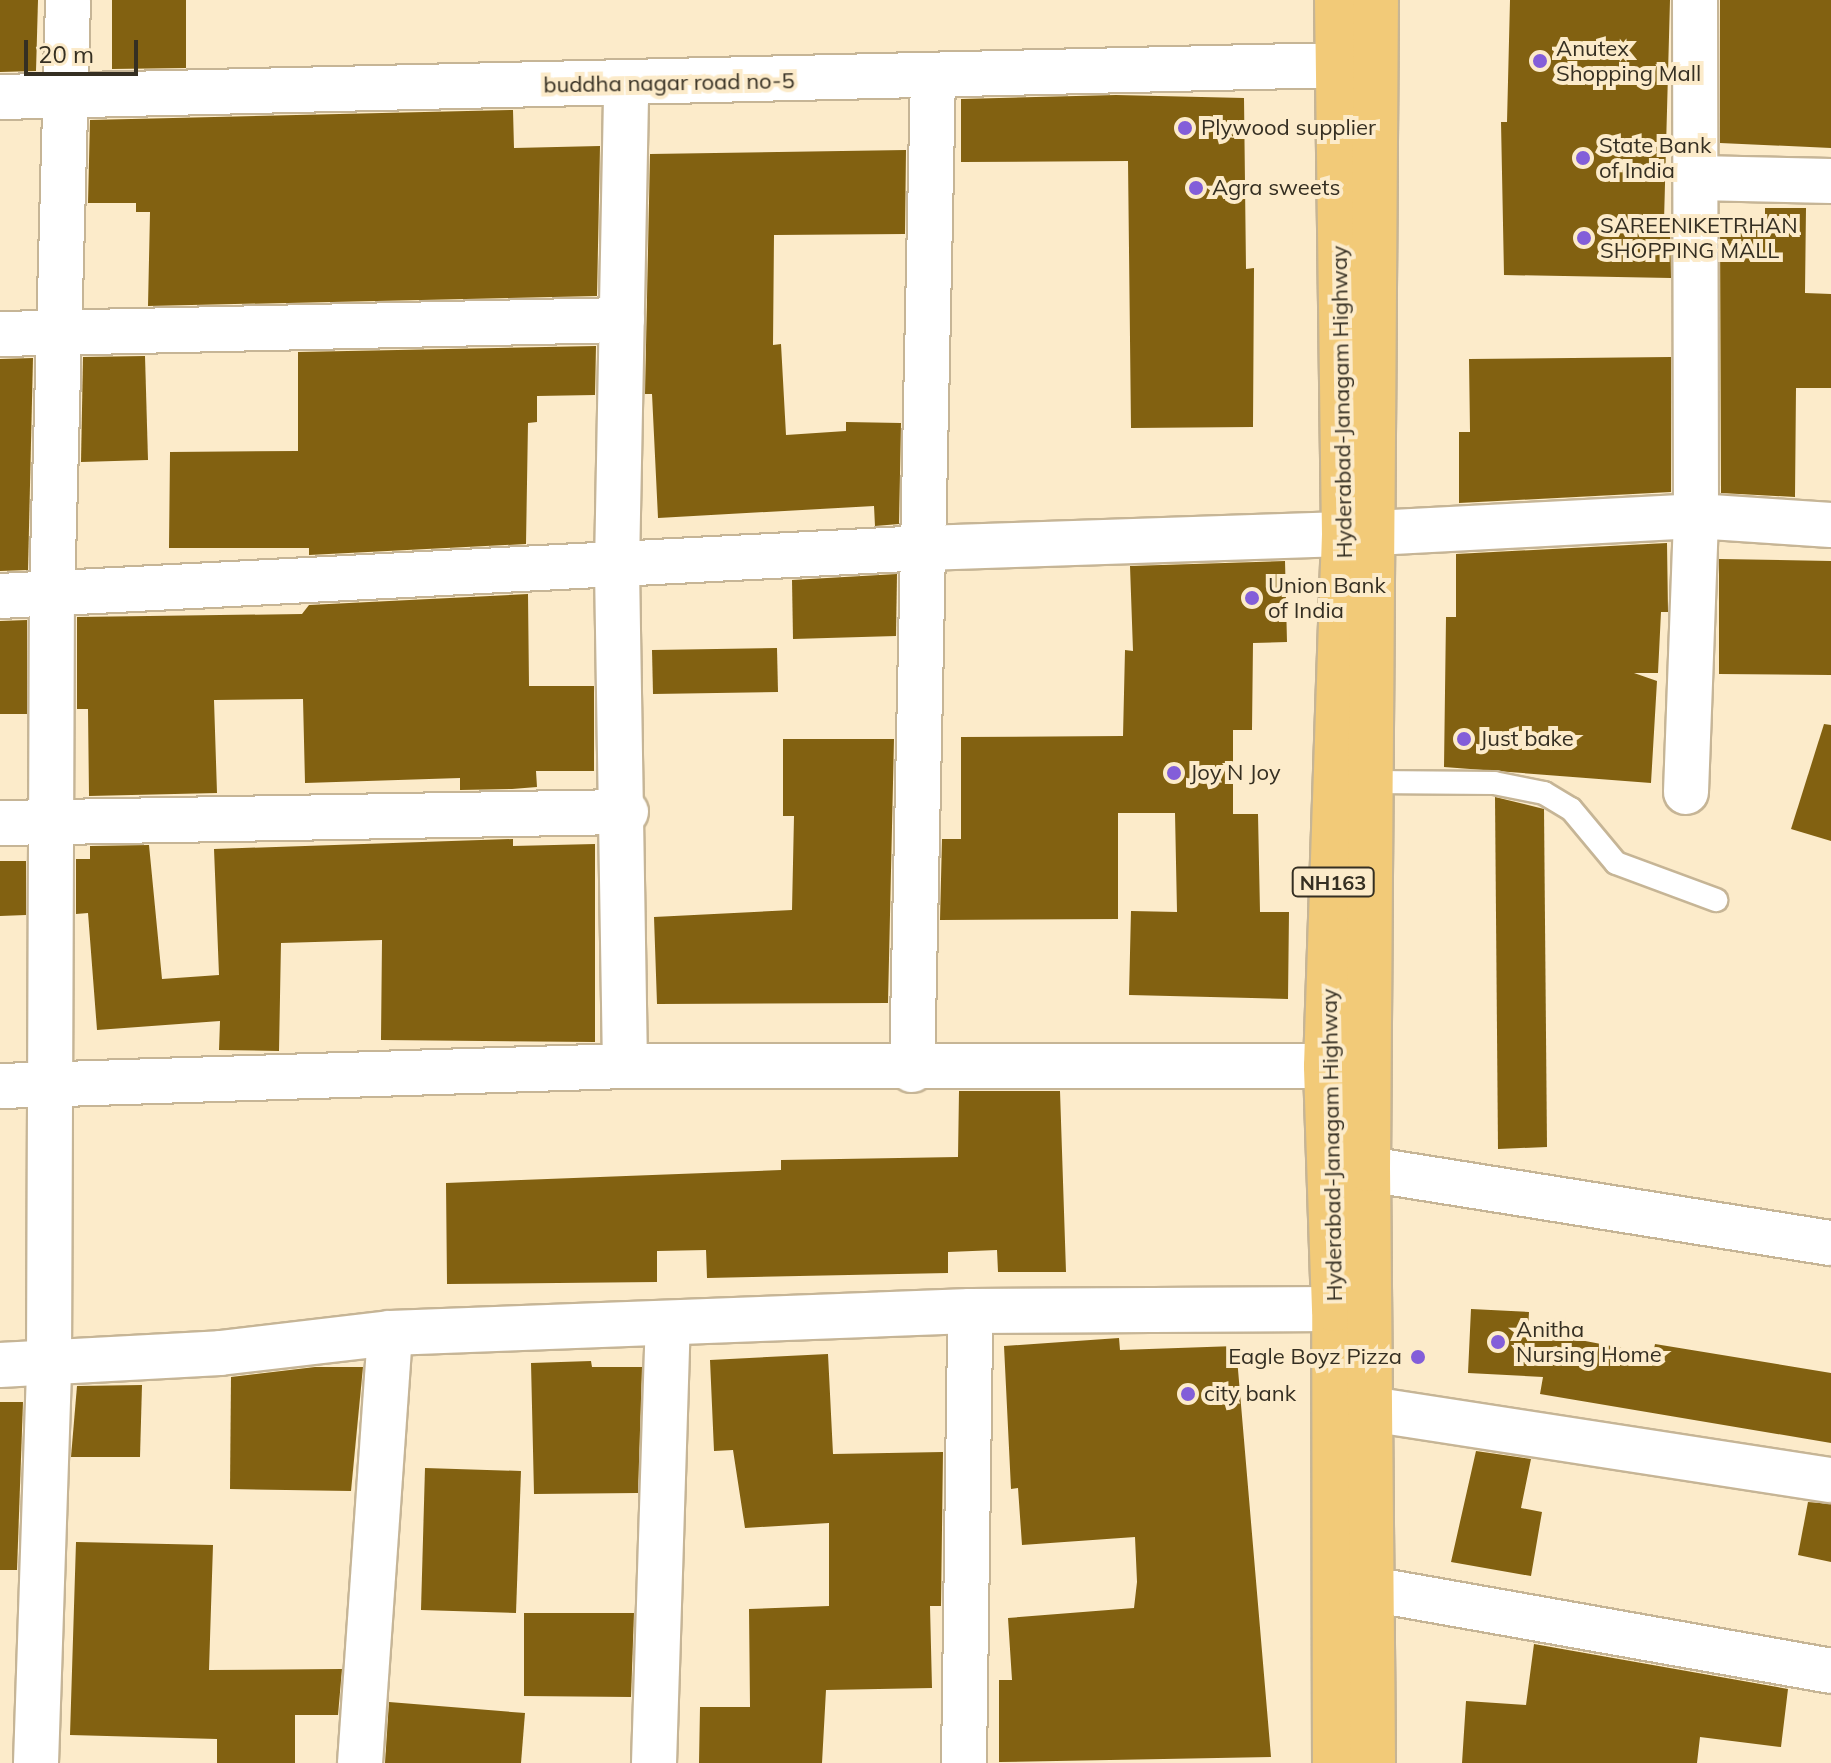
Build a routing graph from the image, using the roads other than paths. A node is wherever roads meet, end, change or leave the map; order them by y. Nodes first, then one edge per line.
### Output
1 (68, 0) edge
2 (1337, 0) edge
3 (1376, 0) edge
4 (1695, 0) edge
5 (1338, 65) junction
6 (933, 76) junction
7 (626, 84) junction
8 (0, 97) edge
9 (64, 97) junction
10 (1697, 178) junction
11 (1831, 181) edge
12 (622, 320) junction
13 (59, 333) junction
14 (0, 334) edge
15 (1696, 516) junction
16 (1831, 525) edge
17 (1359, 534) junction
18 (924, 548) junction
19 (617, 566) junction
20 (52, 595) junction
21 (0, 596) edge
22 (1372, 782) junction
23 (1686, 792) dead end
24 (626, 812) junction
25 (55, 822) junction
26 (0, 823) edge
27 (1716, 900) dead end
28 (625, 1066) junction
29 (1326, 1066) junction
30 (912, 1070) junction
31 (45, 1085) junction
32 (0, 1086) edge
33 (1368, 1169) junction
34 (1831, 1243) edge
35 (1334, 1309) junction
36 (970, 1311) junction
37 (668, 1325) junction
38 (390, 1333) junction
39 (49, 1364) junction
40 (0, 1365) edge
41 (1371, 1409) junction
42 (1831, 1480) edge
43 (1371, 1589) junction
44 (1831, 1671) edge
45 (36, 1763) edge
46 (360, 1763) edge
47 (654, 1763) edge
48 (964, 1763) edge
49 (1335, 1763) edge
50 (1373, 1763) edge

1 - 9 street
2 - 5 highway, Hyderabad-Janagam Highway / NH163
3 - 17 highway, Hyderabad-Janagam Highway / NH163
4 - 10 street
5 - 6 street, buddha nagar road no-5
5 - 17 highway, Hyderabad-Janagam Highway / NH163
6 - 7 street, buddha nagar road no-5
6 - 18 street
7 - 9 street, buddha nagar road no-5
7 - 12 street
8 - 9 street, buddha nagar road no-5
9 - 13 street
10 - 11 street
10 - 15 street
12 - 13 street
12 - 19 street
13 - 14 street
13 - 20 street
15 - 16 street
15 - 17 street
15 - 23 street
17 - 18 street
17 - 22 highway, Hyderabad-Janagam Highway / NH163
17 - 29 highway, Hyderabad-Janagam Highway / NH163
18 - 19 street
18 - 30 street
19 - 20 street
19 - 24 street
20 - 21 street
20 - 25 street
22 - 27 lane
22 - 33 highway, Hyderabad-Janagam Highway / NH163
24 - 25 street
24 - 28 street
25 - 26 street
25 - 31 street
28 - 30 street
28 - 31 street
29 - 30 street
29 - 35 highway, Hyderabad-Janagam Highway / NH163
31 - 32 street
31 - 39 street
33 - 34 street
33 - 41 highway, Hyderabad-Janagam Highway / NH163
35 - 36 street
35 - 49 highway, Hyderabad-Janagam Highway / NH163
36 - 37 street
36 - 48 street
37 - 38 street
37 - 47 street
38 - 39 street
38 - 46 street
39 - 40 street
39 - 45 street
41 - 42 street
41 - 43 highway, Hyderabad-Janagam Highway / NH163
43 - 44 street
43 - 50 highway, Hyderabad-Janagam Highway / NH163

